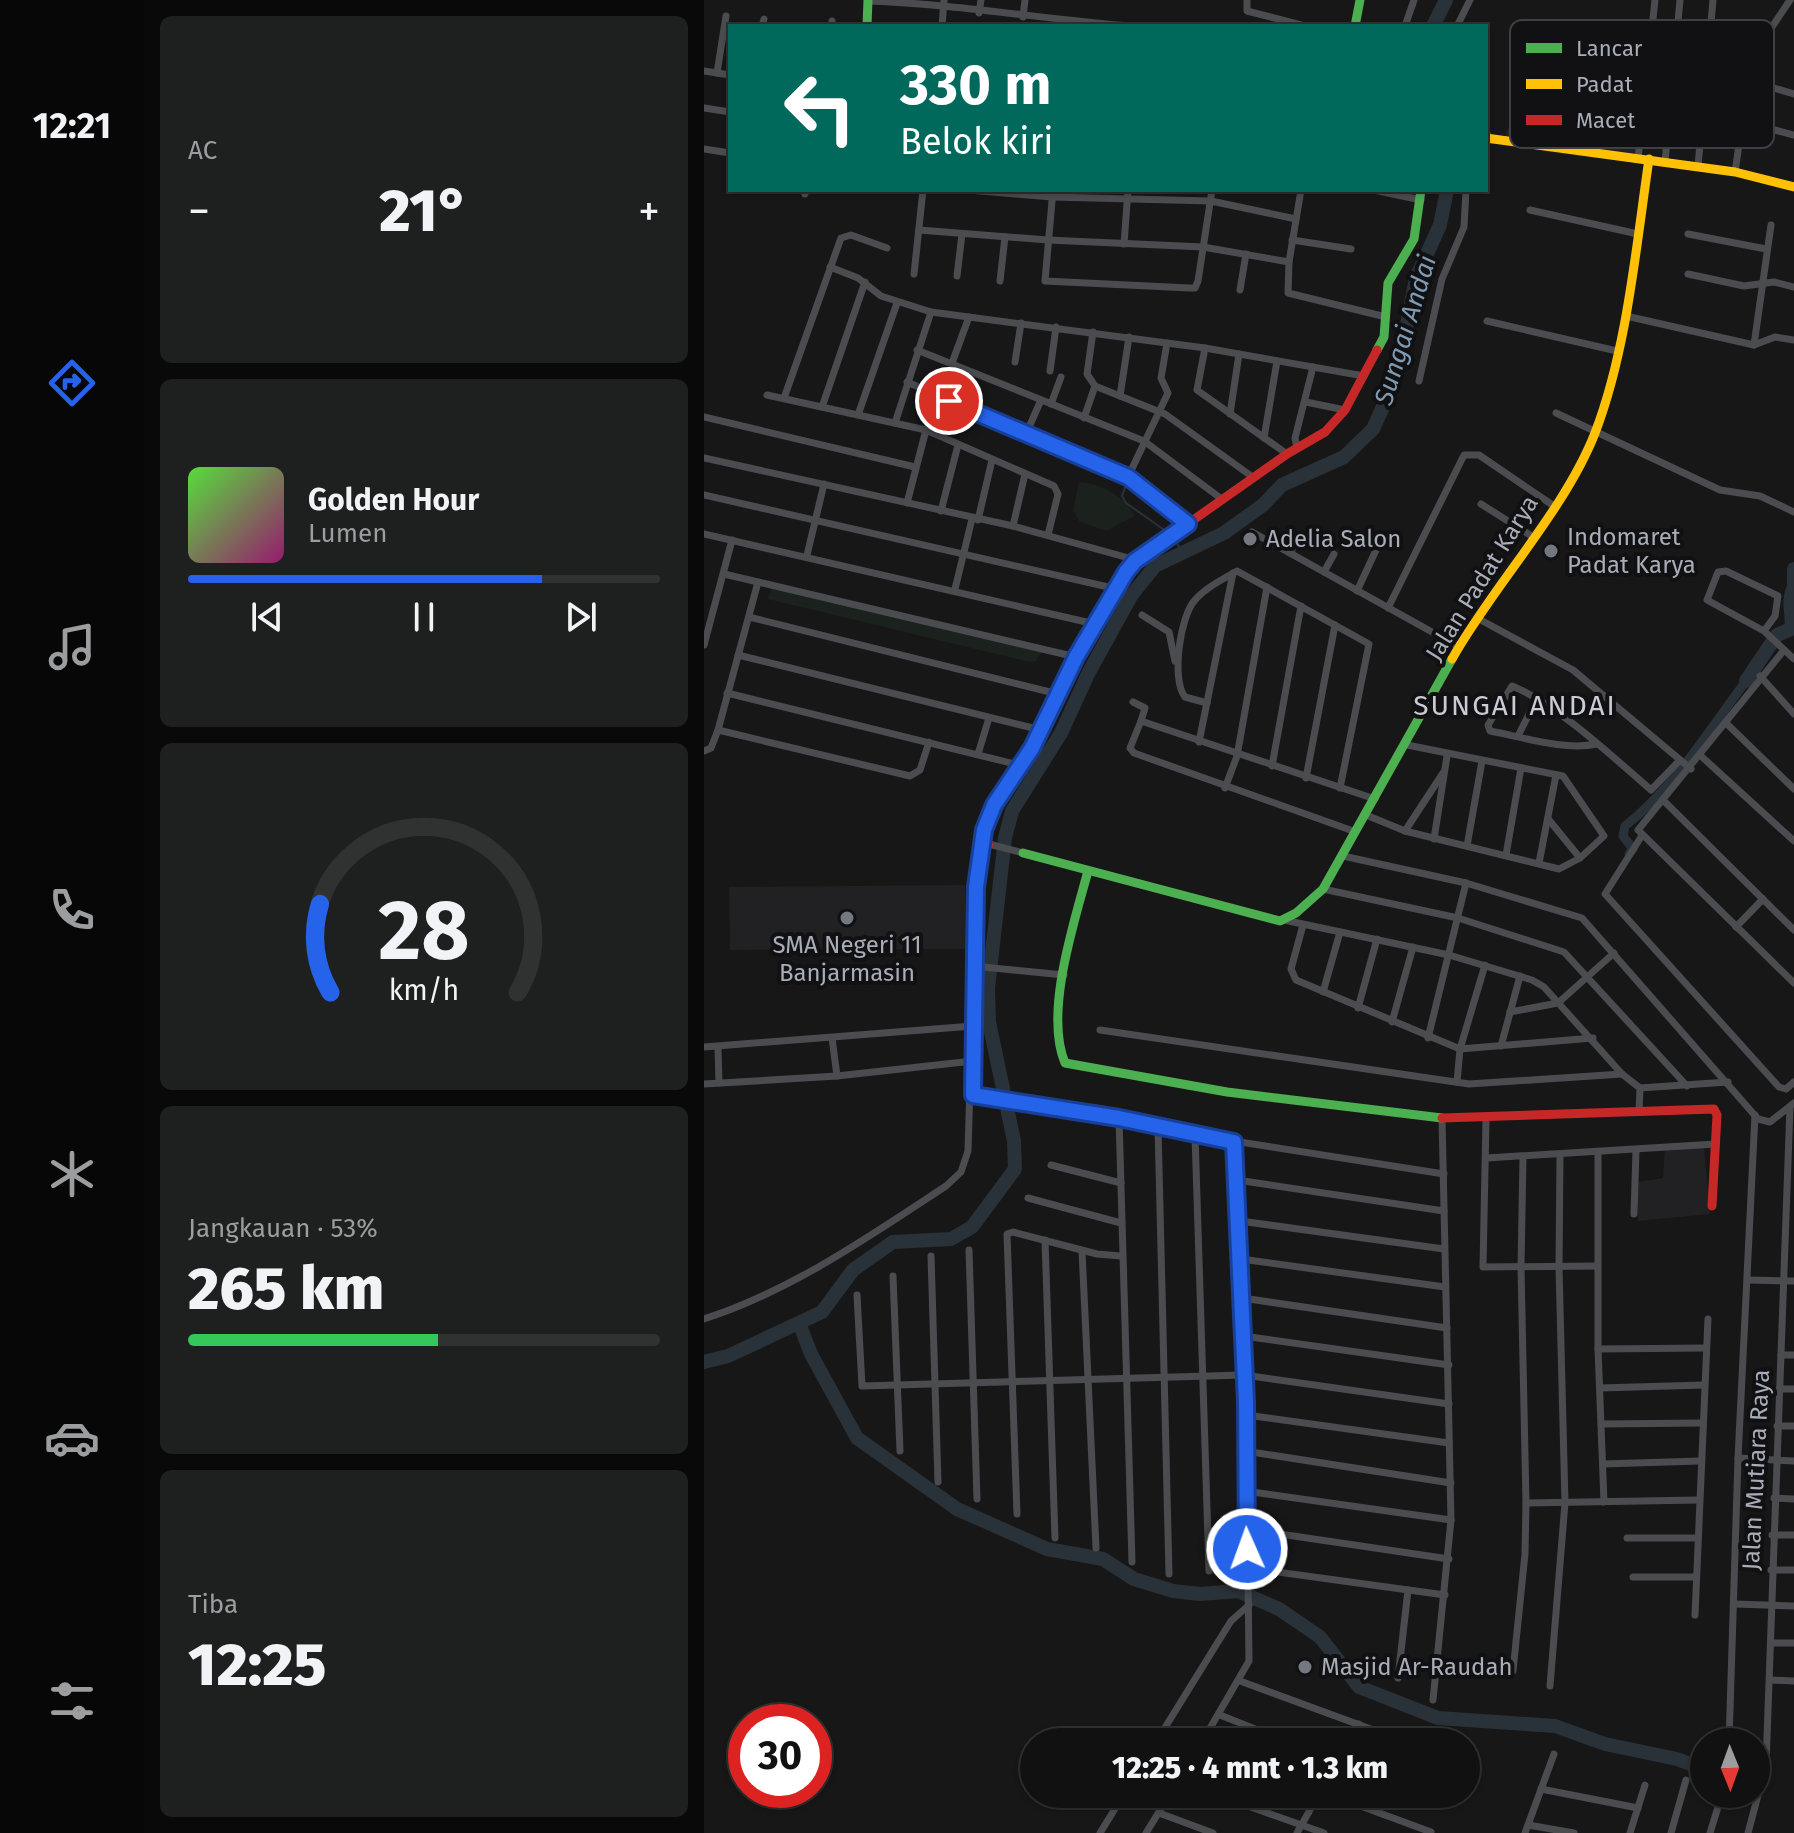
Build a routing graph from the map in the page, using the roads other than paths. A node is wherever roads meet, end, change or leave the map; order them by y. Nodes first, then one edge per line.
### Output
1 (981, 0) edge
2 (1025, 0) edge
3 (1247, 0) edge
4 (1360, 0) edge
5 (1414, 0) edge
6 (1470, 0) edge
7 (1655, 0) edge
8 (1680, 0) edge
9 (1713, 0) edge
10 (1790, 0) edge
11 (868, 1) edge
12 (944, 4) edge
13 (979, 13) junction
14 (726, 16) dead end
15 (1023, 17) junction
16 (1654, 20) edge
17 (1678, 20) edge
18 (1711, 20) edge
19 (867, 24) edge
20 (942, 24) edge
21 (1066, 24) edge
22 (1297, 24) edge
23 (1355, 24) edge
24 (1406, 24) edge
25 (1458, 24) edge
26 (1774, 26) edge
27 (704, 71) edge
28 (717, 73) junction
29 (728, 75) edge
30 (1774, 88) edge
31 (1794, 94) edge
32 (704, 108) edge
33 (728, 112) edge
34 (1774, 130) edge
35 (1794, 135) edge
36 (1488, 138) edge
37 (1510, 141) edge
38 (1562, 148) edge
39 (1645, 148) edge
40 (1666, 148) edge
41 (1700, 148) edge
42 (1739, 148) edge
43 (704, 149) edge
44 (728, 153) edge
45 (1644, 159) junction
46 (1665, 162) junction
47 (1698, 166) junction
48 (1735, 172) junction
49 (1794, 187) edge
50 (923, 192) edge
51 (1010, 192) edge
52 (1212, 192) edge
53 (1301, 192) edge
54 (1393, 192) edge
55 (1466, 192) edge
56 (1052, 194) edge
57 (1127, 194) edge
58 (1421, 195) edge
59 (1211, 201) junction
60 (1530, 210) dead end
61 (1296, 219) junction
62 (1771, 225) dead end
63 (919, 230) junction
64 (962, 234) junction
65 (1638, 234) junction
66 (1688, 234) dead end
67 (1005, 237) junction
68 (1048, 240) junction
69 (1292, 240) junction
70 (1124, 244) junction
71 (1203, 247) junction
72 (887, 248) dead end
73 (1351, 249) dead end
74 (1766, 249) junction
75 (1246, 254) junction
76 (1289, 262) junction
77 (830, 267) junction
78 (914, 274) dead end
79 (1688, 274) dead end
80 (957, 276) dead end
81 (1000, 281) dead end
82 (865, 282) junction
83 (1764, 283) junction
84 (1794, 287) edge
85 (1240, 290) dead end
86 (897, 303) junction
87 (931, 312) junction
88 (1626, 316) junction
89 (969, 317) junction
90 (1386, 317) junction
91 (1487, 321) dead end
92 (1021, 323) junction
93 (1056, 327) junction
94 (1093, 332) junction
95 (1129, 337) junction
96 (1794, 340) edge
97 (1167, 343) junction
98 (1754, 345) junction
99 (1205, 348) junction
100 (917, 350) junction
101 (1617, 351) junction
102 (1239, 354) junction
103 (1277, 361) junction
104 (1015, 362) dead end
105 (952, 363) junction
106 (1313, 367) junction
107 (1050, 371) dead end
108 (1364, 376) junction
109 (1061, 377) dead end
110 (1419, 381) dead end
111 (907, 382) junction
112 (1095, 386) junction
113 (767, 395) dead end
114 (1120, 396) junction
115 (784, 398) junction
116 (1041, 400) junction
117 (1306, 402) junction
118 (1051, 404) junction
119 (822, 407) junction
120 (1345, 410) junction
121 (1162, 412) junction
122 (1556, 413) dead end
123 (1230, 414) junction
124 (858, 415) junction
125 (704, 417) edge
126 (1084, 418) junction
127 (895, 423) junction
128 (926, 430) junction
129 (1595, 432) junction
130 (1026, 434) junction
131 (1264, 438) junction
132 (1145, 442) junction
133 (958, 445) junction
134 (1297, 448) junction
135 (1287, 454) junction
136 (704, 458) edge
137 (992, 460) junction
138 (915, 467) junction
139 (1025, 474) junction
140 (1129, 477) junction
141 (1254, 478) junction
142 (824, 484) junction
143 (704, 495) edge
144 (1223, 500) junction
145 (907, 503) junction
146 (1481, 504) dead end
147 (1551, 504) junction
148 (941, 511) junction
149 (1794, 512) edge
150 (975, 519) junction
151 (815, 520) junction
152 (1188, 524) junction
153 (1013, 526) junction
154 (1252, 532) dead end
155 (704, 534) edge
156 (1301, 534) dead end
157 (1048, 535) junction
158 (1530, 535) junction
159 (732, 540) junction
160 (1377, 548) dead end
161 (964, 553) junction
162 (1290, 553) junction
163 (1334, 554) dead end
164 (807, 555) junction
165 (1136, 560) junction
166 (1324, 572) junction
167 (1233, 573) junction
168 (724, 574) junction
169 (758, 582) junction
170 (1267, 587) junction
171 (955, 589) junction
172 (1117, 589) junction
173 (1357, 591) junction
174 (1301, 606) junction
175 (1388, 608) junction
176 (1142, 615) dead end
177 (749, 617) junction
178 (1477, 618) junction
179 (1095, 624) junction
180 (1335, 625) junction
181 (1766, 635) junction
182 (704, 645) edge
183 (1459, 647) junction
184 (1781, 647) junction
185 (738, 655) junction
186 (1076, 657) junction
187 (1794, 659) edge
188 (1176, 667) junction
189 (1760, 676) junction
190 (727, 693) junction
191 (1058, 694) junction
192 (1536, 700) junction
193 (1133, 702) dead end
194 (1207, 703) junction
195 (1794, 714) edge
196 (989, 718) junction
197 (1141, 721) junction
198 (1726, 723) junction
199 (718, 730) junction
200 (1041, 730) junction
201 (1518, 736) junction
202 (929, 742) junction
203 (1199, 742) junction
204 (1597, 744) junction
205 (1407, 745) junction
206 (704, 751) edge
207 (978, 754) junction
208 (1237, 756) junction
209 (1447, 756) junction
210 (1701, 756) junction
211 (1482, 761) junction
212 (1685, 764) junction
213 (1019, 765) junction
214 (1272, 766) junction
215 (1521, 768) junction
216 (1444, 771) junction
217 (1556, 775) junction
218 (1306, 778) junction
219 (1225, 788) junction
220 (1340, 788) junction
221 (1794, 789) edge
222 (1375, 799) junction
223 (1664, 801) junction
224 (1366, 815) junction
225 (1549, 820) junction
226 (1405, 831) junction
227 (1356, 832) junction
228 (1641, 837) junction
229 (1434, 839) junction
230 (1794, 841) edge
231 (985, 843) junction
232 (1467, 846) junction
233 (1023, 853) joint
234 (1506, 855) junction
235 (1343, 856) junction
236 (1580, 858) junction
237 (1539, 863) junction
238 (1088, 871) junction
239 (1466, 883) junction
240 (1323, 889) junction
241 (1763, 899) junction
242 (1458, 918) junction
243 (1284, 920) junction
244 (1303, 925) junction
245 (1736, 927) junction
246 (1794, 930) edge
247 (1340, 932) junction
248 (1377, 939) junction
249 (1413, 947) junction
250 (1614, 953) junction
251 (1449, 955) junction
252 (1485, 965) junction
253 (973, 966) junction
254 (1064, 975) junction
255 (1520, 976) junction
256 (1589, 976) junction
257 (1794, 983) edge
258 (1323, 992) junction
259 (1558, 1003) junction
260 (1358, 1008) junction
261 (1510, 1012) junction
262 (1392, 1022) junction
263 (973, 1026) junction
264 (1100, 1030) dead end
265 (832, 1038) junction
266 (1428, 1038) junction
267 (1593, 1038) junction
268 (1501, 1046) junction
269 (704, 1047) edge
270 (718, 1048) junction
271 (1460, 1049) junction
272 (973, 1061) junction
273 (1622, 1074) junction
274 (837, 1076) junction
275 (1457, 1082) junction
276 (1729, 1082) junction
277 (1794, 1082) edge
278 (719, 1083) junction
279 (704, 1084) edge
280 (1687, 1086) junction
281 (1640, 1088) junction
282 (973, 1095) junction
283 (1792, 1105) edge
284 (1639, 1112) junction
285 (1755, 1115) junction
286 (1119, 1118) junction
287 (1442, 1118) junction
288 (1486, 1119) junction
289 (1158, 1127) junction
290 (1195, 1135) junction
291 (1234, 1142) junction
292 (1716, 1144) junction
293 (1636, 1150) junction
294 (1598, 1153) junction
295 (1560, 1155) junction
296 (1523, 1157) junction
297 (1486, 1158) junction
298 (1051, 1165) dead end
299 (1444, 1174) junction
300 (1237, 1180) junction
301 (1121, 1183) junction
302 (1028, 1198) dead end
303 (1712, 1206) dead end
304 (1444, 1211) junction
305 (1634, 1214) dead end
306 (1240, 1221) junction
307 (1121, 1223) junction
308 (1045, 1240) junction
309 (1444, 1249) junction
310 (969, 1250) dead end
311 (1082, 1251) junction
312 (931, 1256) dead end
313 (1121, 1256) junction
314 (1241, 1259) junction
315 (1597, 1266) junction
316 (1521, 1267) junction
317 (1559, 1267) junction
318 (893, 1276) dead end
319 (1748, 1280) junction
320 (1784, 1280) junction
321 (1794, 1281) edge
322 (1445, 1287) junction
323 (857, 1295) dead end
324 (1242, 1298) junction
325 (1783, 1317) junction
326 (1794, 1317) edge
327 (704, 1319) edge
328 (1708, 1319) dead end
329 (1447, 1328) junction
330 (1243, 1336) junction
331 (1706, 1348) junction
332 (1598, 1349) junction
333 (1781, 1355) junction
334 (1794, 1355) edge
335 (1449, 1365) junction
336 (1203, 1375) junction
337 (1244, 1375) junction
338 (1165, 1376) junction
339 (1125, 1379) junction
340 (973, 1381) junction
341 (1011, 1381) junction
342 (1086, 1381) junction
343 (936, 1382) junction
344 (1048, 1382) junction
345 (897, 1384) junction
346 (1704, 1385) junction
347 (1600, 1388) junction
348 (1779, 1389) junction
349 (1794, 1389) edge
350 (1449, 1404) junction
351 (1246, 1415) junction
352 (1702, 1423) junction
353 (1601, 1424) junction
354 (1777, 1426) junction
355 (1794, 1426) edge
356 (1449, 1443) junction
357 (900, 1451) dead end
358 (1245, 1451) junction
359 (1738, 1458) junction
360 (1700, 1461) junction
361 (1776, 1461) junction
362 (1794, 1461) edge
363 (1603, 1464) junction
364 (938, 1482) dead end
365 (1451, 1483) junction
366 (1245, 1491) junction
367 (1774, 1498) junction
368 (977, 1499) dead end
369 (1794, 1499) edge
370 (1698, 1500) junction
371 (1604, 1502) junction
372 (1526, 1503) junction
373 (1565, 1503) junction
374 (1017, 1514) dead end
375 (1451, 1520) junction
376 (1247, 1529) junction
377 (1772, 1535) junction
378 (1794, 1535) edge
379 (1055, 1538) dead end
380 (1627, 1538) dead end
381 (1696, 1538) junction
382 (1096, 1548) dead end
383 (1449, 1559) junction
384 (1132, 1562) dead end
385 (1771, 1570) junction
386 (1794, 1570) edge
387 (1209, 1571) dead end
388 (1248, 1572) junction
389 (1169, 1574) dead end
390 (1633, 1577) dead end
391 (1695, 1577) junction
392 (1408, 1590) junction
393 (1445, 1595) junction
394 (1249, 1600) junction
395 (1735, 1604) junction
396 (1770, 1605) junction
397 (1794, 1606) edge
398 (1695, 1615) dead end
399 (1771, 1643) junction
400 (1794, 1643) edge
401 (1513, 1671) dead end
402 (1398, 1678) dead end
403 (1770, 1680) junction
404 (1240, 1681) junction
405 (1794, 1681) edge
406 (1550, 1686) dead end
407 (1433, 1700) dead end
408 (1220, 1715) junction
409 (1359, 1724) junction
410 (1165, 1728) edge
411 (1211, 1728) edge
412 (1253, 1728) edge
413 (1357, 1728) edge
414 (1369, 1728) edge
415 (1730, 1728) edge
416 (1554, 1754) dead end
417 (1686, 1780) dead end
418 (1645, 1785) dead end
419 (1541, 1789) junction
420 (1116, 1808) edge
421 (1162, 1808) edge
422 (1248, 1808) edge
423 (1311, 1808) edge
424 (1366, 1808) edge
425 (1638, 1808) junction
426 (1718, 1808) edge
427 (1159, 1813) junction
428 (1299, 1829) edge
429 (1527, 1829) edge
430 (1103, 1832) edge
431 (1431, 1832) edge
432 (1146, 1833) edge
433 (1213, 1833) edge
434 (1324, 1833) edge
435 (1574, 1833) edge
436 (1630, 1833) edge
437 (1671, 1833) edge
438 (1710, 1833) edge
439 (1748, 1833) edge

1 - 13 street
2 - 15 street
3 - 22 street
4 - 23 street
5 - 24 street
6 - 25 street
7 - 16 street
8 - 17 street
9 - 18 street
10 - 26 street
11 - 12 street
11 - 19 street
12 - 13 street
12 - 20 street
13 - 15 street
14 - 28 street
15 - 21 street
27 - 28 street
28 - 29 street
30 - 31 street
32 - 33 street
34 - 35 street
36 - 37 street
38 - 45 street
39 - 45 street
40 - 46 street
41 - 47 street
42 - 48 street
43 - 44 street
45 - 46 street
45 - 65 street, Jalan Padat Karya
46 - 47 street
47 - 48 street
48 - 49 street
50 - 63 street
51 - 56 street
52 - 59 street
53 - 61 street
54 - 58 street
55 - 110 street
56 - 57 street
56 - 68 street
57 - 59 street
57 - 70 street
58 - 90 street
59 - 61 street
59 - 71 street
60 - 65 street
61 - 69 street
62 - 74 street
63 - 64 street
63 - 78 street
64 - 67 street
64 - 80 street
65 - 88 street, Jalan Padat Karya
66 - 74 street
67 - 68 street
67 - 81 street
68 - 70 street
68 - 71 street
69 - 73 street
69 - 76 street
70 - 71 street
71 - 75 street
72 - 77 street
74 - 83 street
75 - 76 street
75 - 85 street
76 - 90 street
77 - 82 street
77 - 115 street
79 - 83 street
82 - 86 street
82 - 119 street
83 - 84 street
83 - 98 street
86 - 87 street
86 - 124 street
87 - 89 street
87 - 100 street
88 - 98 street
88 - 101 street, Jalan Padat Karya
89 - 92 street
89 - 105 street
90 - 108 street
91 - 101 street
92 - 93 street
92 - 104 street
93 - 94 street
93 - 107 street
94 - 95 street
94 - 112 street
95 - 97 street
95 - 114 street
96 - 98 street
97 - 99 street
97 - 121 street
99 - 102 street
99 - 123 street
100 - 105 street
100 - 111 street
101 - 129 street, Jalan Padat Karya
102 - 103 street
102 - 123 street
103 - 106 street
103 - 131 street
105 - 116 street
106 - 108 street
106 - 117 street
108 - 120 street
109 - 118 street
111 - 127 street
111 - 130 street
112 - 114 street
112 - 126 street
113 - 115 street
114 - 121 street
115 - 119 street
116 - 118 street
116 - 130 street
117 - 120 street
117 - 134 street
118 - 126 street
119 - 124 street
120 - 134 street
121 - 132 street
121 - 141 street
122 - 129 street
123 - 131 street
124 - 127 street
125 - 138 street
126 - 132 street
127 - 128 street
128 - 133 street
128 - 138 street
129 - 147 street, Jalan Padat Karya
129 - 149 street
130 - 140 street
131 - 135 street
132 - 140 street
132 - 144 street
133 - 137 street
133 - 148 street
134 - 135 street
135 - 141 street
136 - 142 street
137 - 139 street
137 - 150 street
138 - 145 street
139 - 153 street
139 - 157 street
140 - 152 street
141 - 144 street
142 - 145 street
142 - 151 street
143 - 151 street
144 - 152 street
145 - 148 street
146 - 158 street
147 - 158 street, Jalan Padat Karya
147 - 175 street
148 - 150 street
150 - 153 street
150 - 161 street
151 - 161 street
151 - 164 street
152 - 165 street
153 - 157 street
154 - 162 street
155 - 159 street
156 - 162 street
157 - 165 street
158 - 178 street, Jalan Padat Karya
159 - 164 street
159 - 168 street
160 - 173 street
161 - 171 street
161 - 172 street
162 - 166 street
163 - 166 street
164 - 171 street
165 - 172 street
166 - 173 street
167 - 170 street
167 - 188 street
167 - 194 street
168 - 169 street
168 - 182 street
169 - 177 street
169 - 186 street
170 - 174 street
170 - 208 street
171 - 179 street
172 - 179 street
173 - 175 street
174 - 180 street
174 - 214 street
175 - 183 street
176 - 188 street
177 - 185 street
177 - 191 street
178 - 183 street, Jalan Padat Karya
178 - 212 street
179 - 186 street
180 - 218 street
180 - 220 street
181 - 181 street
181 - 184 street
183 - 205 street, Jalan Padat Karya
184 - 187 street
184 - 189 street
185 - 190 street
185 - 196 street
186 - 191 street
188 - 194 street
189 - 195 street
189 - 198 street
190 - 199 street
190 - 202 street
191 - 200 street
192 - 201 street
192 - 201 street
192 - 204 street
193 - 197 street
194 - 203 street
196 - 200 street
196 - 207 street
197 - 203 street
197 - 219 street
198 - 210 street
198 - 221 street
199 - 202 street
199 - 206 street
200 - 213 street
201 - 204 street
202 - 207 street
203 - 208 street
204 - 212 street
205 - 209 street
205 - 222 street, Jalan Padat Karya
207 - 213 street
208 - 214 street
208 - 219 street
209 - 211 street
209 - 216 street
210 - 212 street
210 - 230 street
211 - 215 street
211 - 232 street
212 - 223 street
213 - 231 street
214 - 218 street
215 - 217 street
215 - 234 street
216 - 226 street
216 - 229 street
217 - 225 street
217 - 236 street
218 - 220 street
219 - 227 street
220 - 222 street
222 - 224 street, Jalan Padat Karya
223 - 228 street
223 - 241 street
224 - 226 street
224 - 227 street, Jalan Padat Karya
225 - 236 street
225 - 237 street
226 - 229 street
227 - 235 street, Jalan Padat Karya
228 - 245 street
228 - 277 street
229 - 232 street
231 - 233 street
231 - 253 street
232 - 234 street
233 - 238 street
234 - 237 street
235 - 239 street
235 - 240 street, Jalan Padat Karya
236 - 237 street
238 - 243 street
238 - 254 street
239 - 242 street
239 - 250 street
240 - 242 street
240 - 243 street, Jalan Padat Karya
241 - 245 street
241 - 246 street
242 - 251 street
242 - 256 street
243 - 244 street
244 - 247 street
244 - 258 street
245 - 257 street
247 - 248 street
247 - 258 street
248 - 249 street
248 - 260 street
249 - 251 street
249 - 262 street
250 - 256 street
250 - 276 street
251 - 252 street
251 - 266 street
252 - 255 street
252 - 271 street
253 - 254 street
253 - 263 street
254 - 287 street
255 - 259 street
255 - 261 street
256 - 259 street
256 - 280 street
258 - 260 street
259 - 261 street
259 - 267 street
260 - 262 street
261 - 268 street
262 - 266 street
263 - 265 street
263 - 272 street
264 - 275 street
265 - 270 street
265 - 274 street
266 - 271 street
267 - 268 street
267 - 273 street
268 - 271 street
269 - 270 street
270 - 278 street
271 - 275 street
272 - 274 street
272 - 282 street
273 - 275 street
273 - 281 street
274 - 278 street
276 - 280 street
276 - 285 street
278 - 279 street
280 - 281 street
281 - 284 street
282 - 286 street
282 - 327 street
283 - 285 street
283 - 320 street, Jalan Mutiara Raya
284 - 288 street
284 - 292 street
285 - 319 street
286 - 289 street
286 - 301 street
287 - 288 street
287 - 299 street
288 - 297 street
289 - 290 street
289 - 338 street
290 - 291 street
290 - 336 street
291 - 299 street
291 - 300 street
292 - 293 street
292 - 303 street
293 - 294 street
293 - 305 street
294 - 295 street
294 - 315 street
295 - 296 street
295 - 317 street
296 - 297 street
296 - 316 street
297 - 316 street
298 - 301 street
299 - 304 street
300 - 304 street
300 - 306 street
301 - 307 street
302 - 307 street
304 - 309 street
306 - 309 street
306 - 314 street
307 - 313 street
308 - 311 street
308 - 341 street
308 - 344 street
309 - 322 street
310 - 340 street
311 - 313 street
311 - 342 street
312 - 343 street
313 - 339 street
314 - 322 street
314 - 324 street
315 - 317 street
315 - 332 street
316 - 317 street
316 - 372 street
317 - 373 street
318 - 345 street
319 - 320 street
319 - 359 street
320 - 321 street
320 - 325 street, Jalan Mutiara Raya
322 - 329 street
323 - 345 street
324 - 329 street
324 - 330 street
325 - 326 street
325 - 333 street, Jalan Mutiara Raya
328 - 331 street
329 - 335 street
330 - 335 street
330 - 337 street
331 - 332 street
331 - 346 street
332 - 347 street
333 - 334 street
333 - 348 street, Jalan Mutiara Raya
335 - 350 street
336 - 337 street
336 - 338 street
336 - 387 street
337 - 350 street
337 - 351 street
338 - 339 street
338 - 389 street
339 - 342 street
339 - 384 street
340 - 341 street
340 - 343 street
340 - 368 street
341 - 344 street
341 - 374 street
342 - 344 street
342 - 382 street
343 - 345 street
343 - 364 street
344 - 379 street
345 - 357 street
346 - 347 street
346 - 352 street
347 - 353 street
348 - 349 street
348 - 354 street, Jalan Mutiara Raya
350 - 356 street
351 - 356 street
351 - 358 street
352 - 353 street
352 - 360 street
353 - 363 street
354 - 355 street
354 - 361 street, Jalan Mutiara Raya
356 - 365 street
358 - 365 street
358 - 366 street
359 - 361 street
359 - 395 street
360 - 363 street
360 - 370 street
361 - 362 street
361 - 367 street, Jalan Mutiara Raya
363 - 371 street
365 - 375 street
366 - 375 street
366 - 376 street
367 - 369 street
367 - 377 street, Jalan Mutiara Raya
370 - 371 street
370 - 381 street
371 - 373 street
372 - 373 street
372 - 401 street
373 - 406 street
375 - 383 street
376 - 383 street
376 - 388 street
377 - 378 street
377 - 385 street, Jalan Mutiara Raya
380 - 381 street
381 - 391 street
383 - 393 street
385 - 386 street
385 - 396 street, Jalan Mutiara Raya
388 - 392 street
388 - 394 street
390 - 391 street
391 - 398 street
392 - 393 street
392 - 402 street
393 - 407 street
394 - 404 street
394 - 410 street
395 - 396 street
395 - 415 street
396 - 397 street
396 - 399 street, Jalan Mutiara Raya
399 - 400 street
399 - 403 street, Jalan Mutiara Raya
403 - 405 street
403 - 439 street, Jalan Mutiara Raya
404 - 408 street
404 - 409 street
408 - 411 street
408 - 412 street
409 - 413 street
409 - 414 street
416 - 419 street
417 - 437 street
418 - 425 street
419 - 425 street
419 - 429 street
420 - 430 street
421 - 427 street
422 - 428 street
423 - 428 street
424 - 431 street
425 - 436 street
426 - 438 street
427 - 432 street
427 - 433 street
428 - 434 street
429 - 435 street

